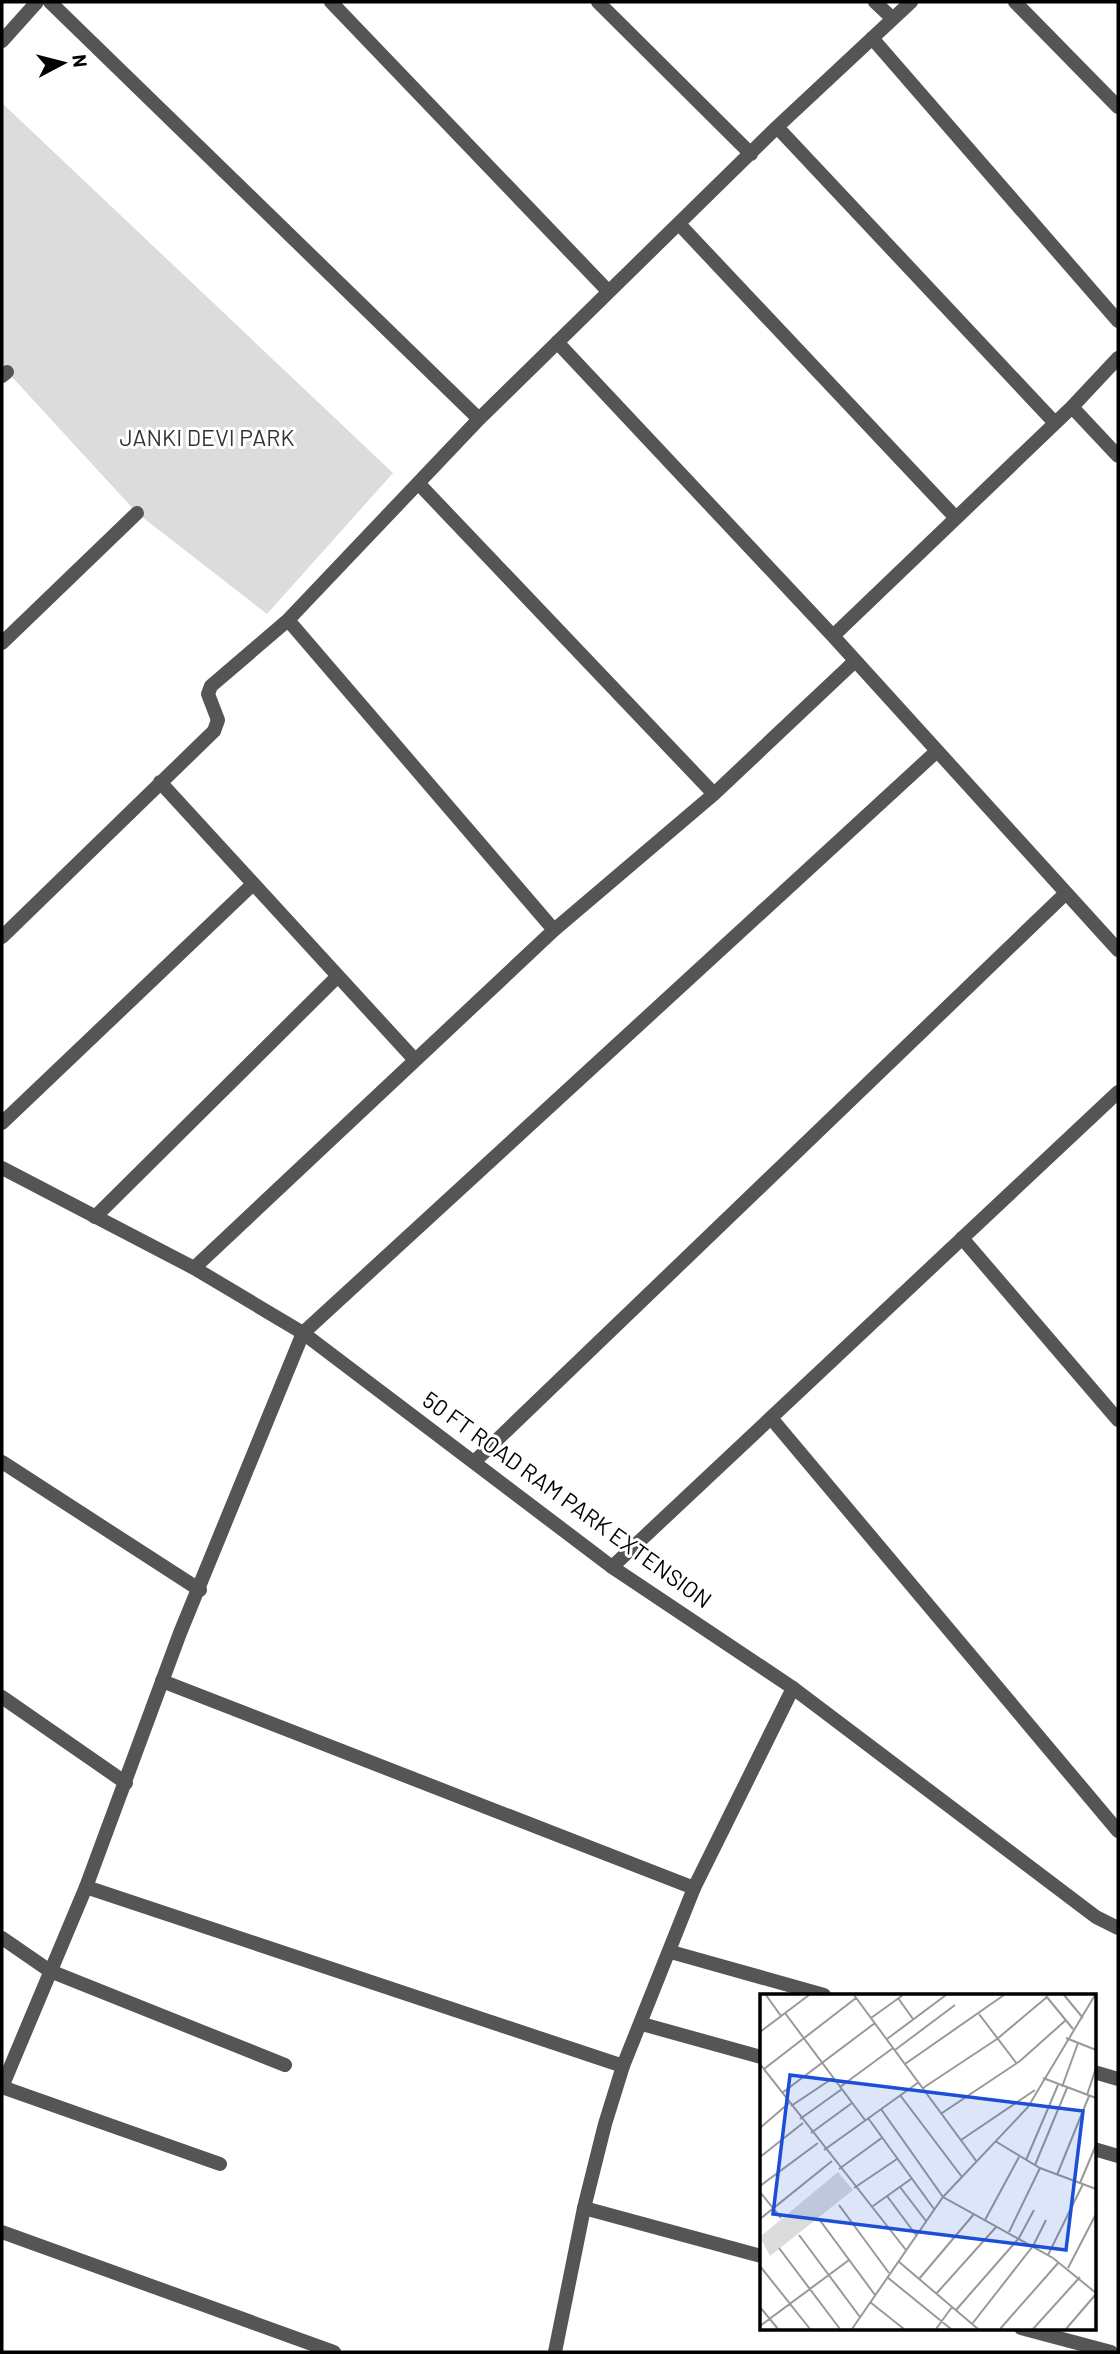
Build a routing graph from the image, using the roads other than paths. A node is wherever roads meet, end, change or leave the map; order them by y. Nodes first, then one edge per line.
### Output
1 (37, 2) edge
2 (50, 2) edge
3 (331, 2) edge
4 (598, 2) edge
5 (875, 2) edge
6 (911, 2) edge
7 (1015, 2) edge
8 (892, 18) junction
9 (872, 38) junction
10 (2, 41) edge
11 (1118, 107) edge
12 (777, 127) junction
13 (751, 154) junction
14 (680, 225) junction
15 (608, 291) junction
16 (1118, 321) edge
17 (557, 342) junction
18 (1118, 358) edge
19 (1072, 407) junction
20 (479, 419) junction
21 (1055, 423) junction
22 (1118, 456) edge
23 (419, 484) junction
24 (137, 513) dead end
25 (956, 518) junction
26 (288, 620) junction
27 (832, 636) junction
28 (2, 643) edge
29 (855, 661) junction
30 (937, 751) junction
31 (160, 782) junction
32 (714, 794) junction
33 (253, 884) junction
34 (1066, 893) junction
35 (554, 930) junction
36 (2, 937) edge
37 (1118, 950) edge
38 (338, 976) junction
39 (415, 1060) junction
40 (1118, 1092) edge
41 (2, 1123) edge
42 (2, 1168) edge
43 (94, 1217) junction
44 (962, 1238) junction
45 (194, 1268) junction
46 (303, 1333) junction
47 (771, 1418) junction
48 (1118, 1420) edge
49 (2, 1462) edge
50 (474, 1462) junction
51 (611, 1567) junction
52 (200, 1590) junction
53 (162, 1681) junction
54 (793, 1688) junction
55 (2, 1696) edge
56 (126, 1783) junction
57 (1118, 1830) edge
58 (86, 1887) junction
59 (694, 1888) junction
60 (1118, 1928) edge
61 (2, 1938) edge
62 (671, 1952) junction
63 (50, 1971) junction
64 (820, 1994) edge
65 (642, 2024) junction
66 (760, 2057) edge
67 (285, 2065) dead end
68 (623, 2066) junction
69 (1096, 2073) edge
70 (1118, 2079) edge
71 (2, 2087) edge
72 (1096, 2150) edge
73 (1118, 2156) edge
74 (220, 2164) dead end
75 (584, 2208) junction
76 (2, 2232) edge
77 (760, 2256) edge
78 (1028, 2330) edge
79 (334, 2352) edge
80 (555, 2352) edge
81 (1111, 2352) edge

1 - 10 street
2 - 20 street
3 - 15 street
4 - 13 street
5 - 8 street
6 - 8 street
7 - 11 street
8 - 9 street
9 - 12 street
9 - 16 street
12 - 13 street
12 - 21 street
13 - 14 street
14 - 15 street
14 - 25 street
15 - 17 street
17 - 20 street
17 - 27 street
18 - 19 street
19 - 21 street
19 - 22 street
20 - 23 street
21 - 25 street
23 - 26 street
23 - 32 street
24 - 28 street
25 - 27 street
26 - 31 street
26 - 35 street
27 - 29 street
29 - 30 street
29 - 32 street
30 - 34 street
30 - 46 street
31 - 33 street
31 - 36 street
32 - 35 street
33 - 38 street
33 - 41 street
34 - 37 street
34 - 50 street
35 - 39 street
38 - 39 street
38 - 43 street
39 - 45 street
40 - 44 street
42 - 43 street, 50 FT ROAD RAM PARK EXTENSION
43 - 45 street, 50 FT ROAD RAM PARK EXTENSION
44 - 47 street
44 - 48 street
45 - 46 street, 50 FT ROAD RAM PARK EXTENSION
46 - 50 street, 50 FT ROAD RAM PARK EXTENSION
46 - 52 street
47 - 51 street
47 - 57 street
49 - 52 street
50 - 51 street, 50 FT ROAD RAM PARK EXTENSION
51 - 54 street, 50 FT ROAD RAM PARK EXTENSION
52 - 53 street
53 - 56 street
53 - 59 street
54 - 59 street
54 - 60 street, 50 FT ROAD RAM PARK EXTENSION
55 - 56 street
56 - 58 street
58 - 63 street
58 - 68 street
59 - 62 street
61 - 63 street
62 - 64 street
62 - 65 street
63 - 67 street
63 - 71 street
65 - 66 street
65 - 68 street
68 - 75 street
69 - 70 street
71 - 74 street
72 - 73 street
75 - 77 street
75 - 80 street
76 - 79 street
78 - 81 street

